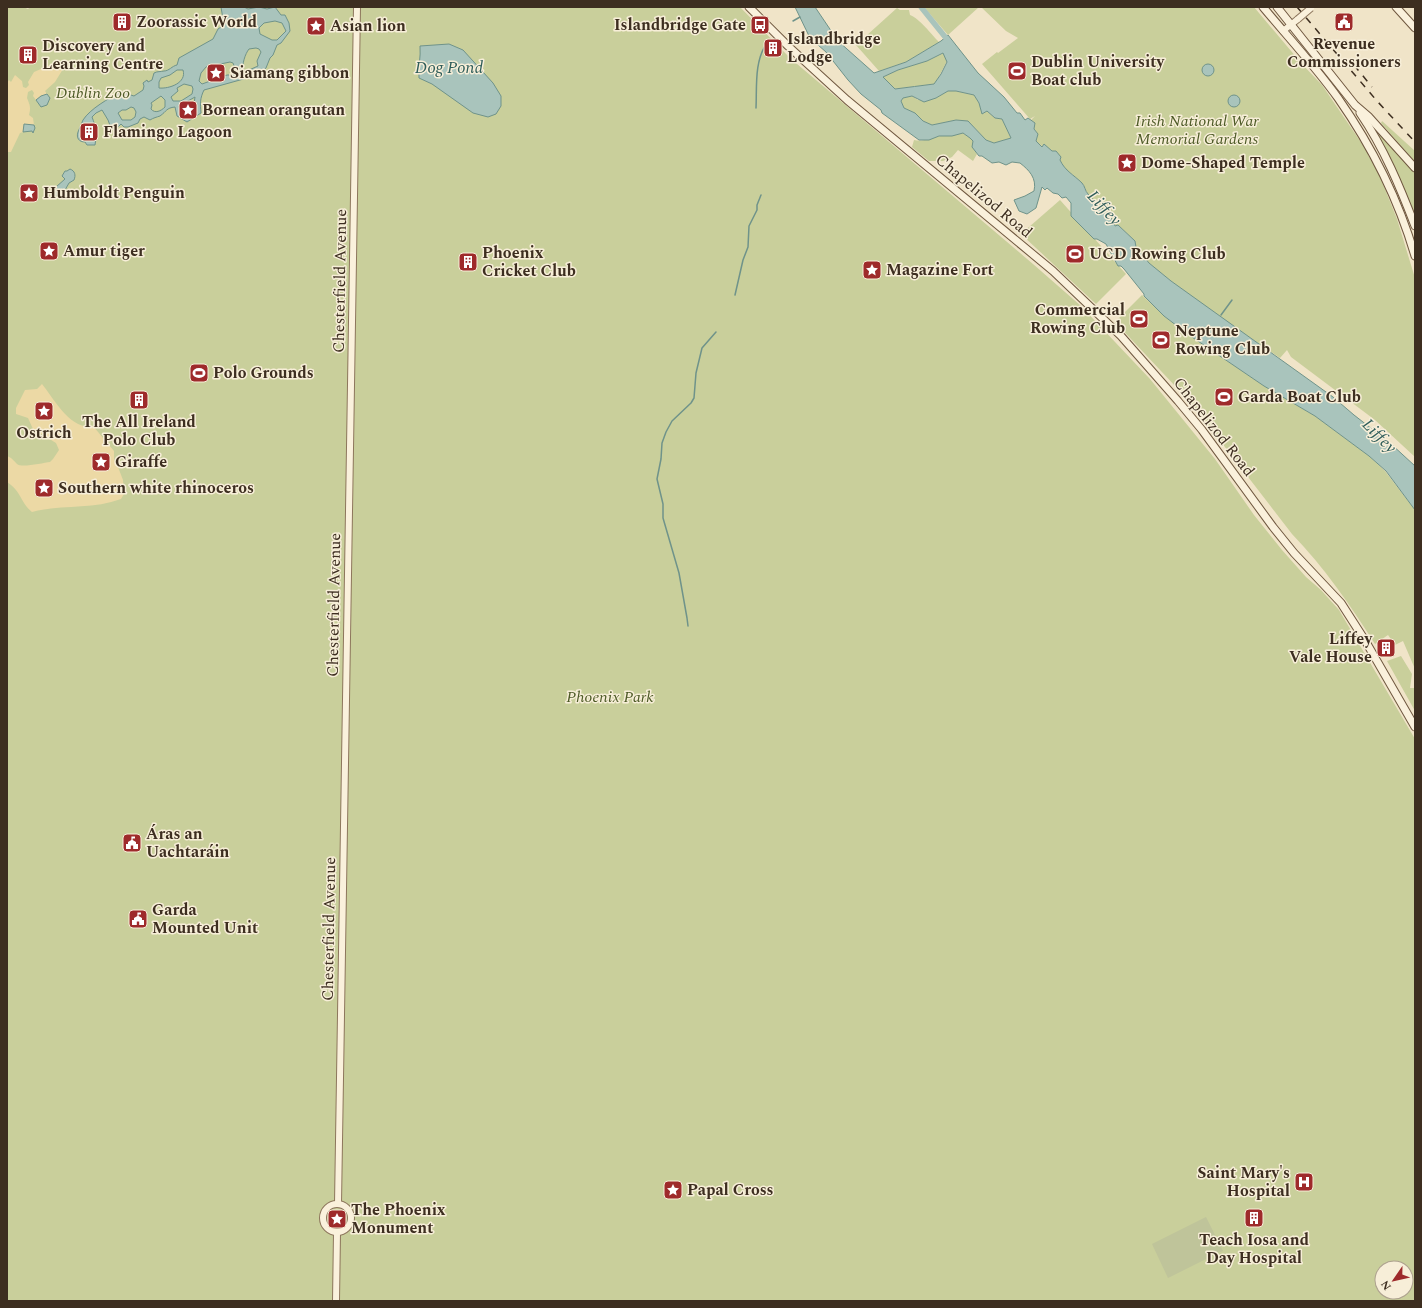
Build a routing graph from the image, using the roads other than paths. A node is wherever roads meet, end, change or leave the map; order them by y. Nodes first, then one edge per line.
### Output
1 (357, 7) edge
2 (750, 7) edge
3 (1263, 7) edge
4 (1277, 7) edge
5 (1396, 7) edge
6 (1312, 8) edge
7 (1291, 25) junction
8 (1415, 28) edge
9 (1283, 31) junction
10 (1355, 105) junction
11 (1415, 168) edge
12 (1415, 226) edge
13 (1407, 228) junction
14 (1415, 256) edge
15 (1415, 727) edge
16 (338, 1204) junction
17 (337, 1233) junction
18 (336, 1301) edge

1 - 16 street, Chesterfield Avenue
2 - 15 main road, Chapelizod Road
3 - 9 main road
4 - 7 main road
5 - 8 main road
6 - 7 street, bridge
7 - 9 street
7 - 10 main road
9 - 13 main road
10 - 11 main road
10 - 12 main road
12 - 13 main road
13 - 14 main road
16 - 17 street
16 - 17 street
17 - 18 street

